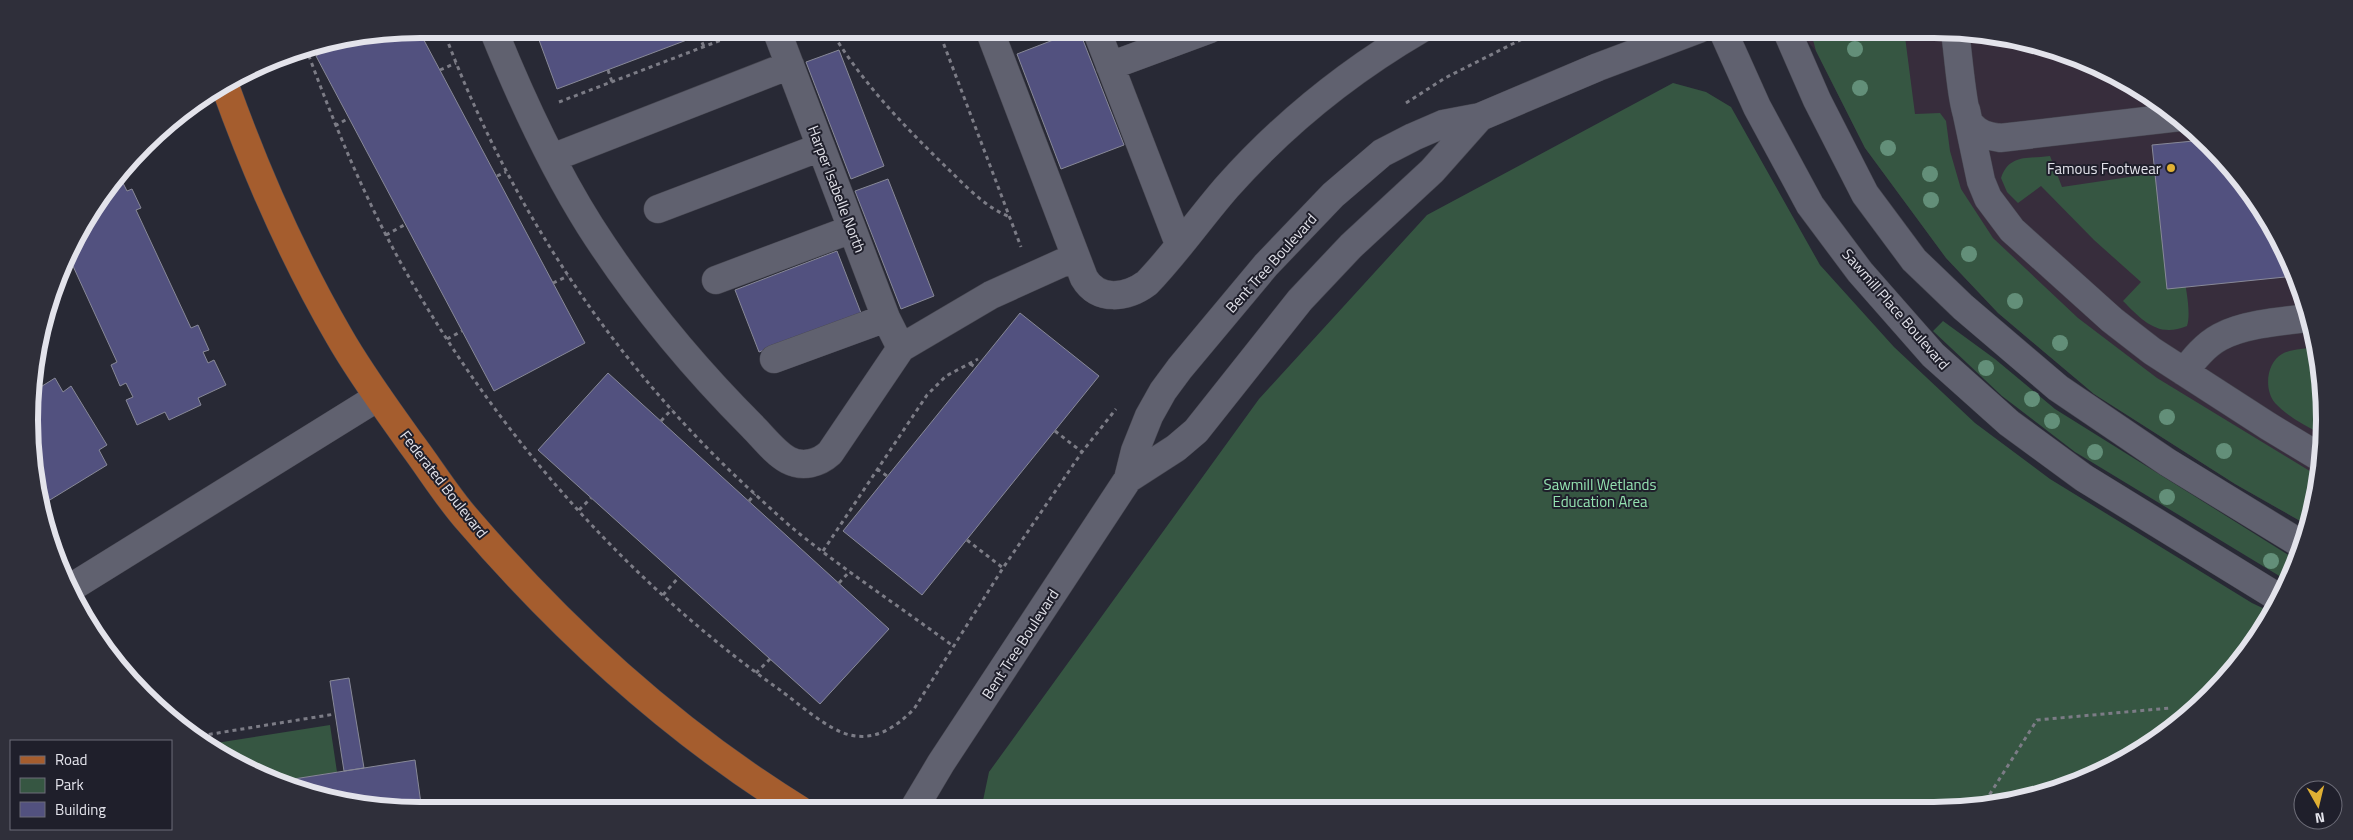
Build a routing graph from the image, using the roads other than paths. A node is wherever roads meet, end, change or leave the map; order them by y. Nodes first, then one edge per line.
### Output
1 (497, 38) edge
2 (780, 38) edge
3 (992, 38) edge
4 (1099, 38) edge
5 (1186, 38) edge
6 (1407, 38) edge
7 (1675, 38) edge
8 (1726, 38) edge
9 (1790, 38) edge
10 (1956, 38) edge
11 (790, 65) junction
12 (1110, 66) junction
13 (227, 90) edge
14 (1966, 110) junction
15 (1480, 117) junction
16 (2169, 119) edge
17 (821, 147) junction
18 (552, 158) junction
19 (658, 209) dead end
20 (852, 229) junction
21 (1179, 244) junction
22 (1075, 258) junction
23 (716, 280) dead end
24 (886, 318) junction
25 (2301, 319) edge
26 (901, 348) junction
27 (774, 359) dead end
28 (2184, 372) junction
29 (378, 397) junction
30 (2314, 454) edge
31 (1128, 479) junction
32 (2296, 540) edge
33 (75, 585) edge
34 (2273, 594) edge
35 (787, 802) edge
36 (918, 802) edge

1 - 18 street
2 - 11 street, Harper Isabelle North
3 - 22 street
4 - 12 street
5 - 12 street
6 - 21 street
7 - 15 street, Bent Tree Boulevard
8 - 34 street, Sawmill Place Boulevard
9 - 32 street
10 - 14 street
11 - 17 street, Harper Isabelle North
11 - 18 street
12 - 21 street
13 - 29 main road, Federated Boulevard
14 - 16 street
14 - 28 street
15 - 31 street, Bent Tree Boulevard
15 - 31 street, Bent Tree Boulevard
17 - 19 street
17 - 20 street, Harper Isabelle North
18 - 26 street
20 - 23 street
20 - 24 street, Harper Isabelle North
21 - 22 street
22 - 26 street
24 - 26 street, Harper Isabelle North
24 - 27 street
25 - 28 street
28 - 30 street
29 - 33 street
29 - 35 main road, Federated Boulevard
31 - 36 street, Bent Tree Boulevard

